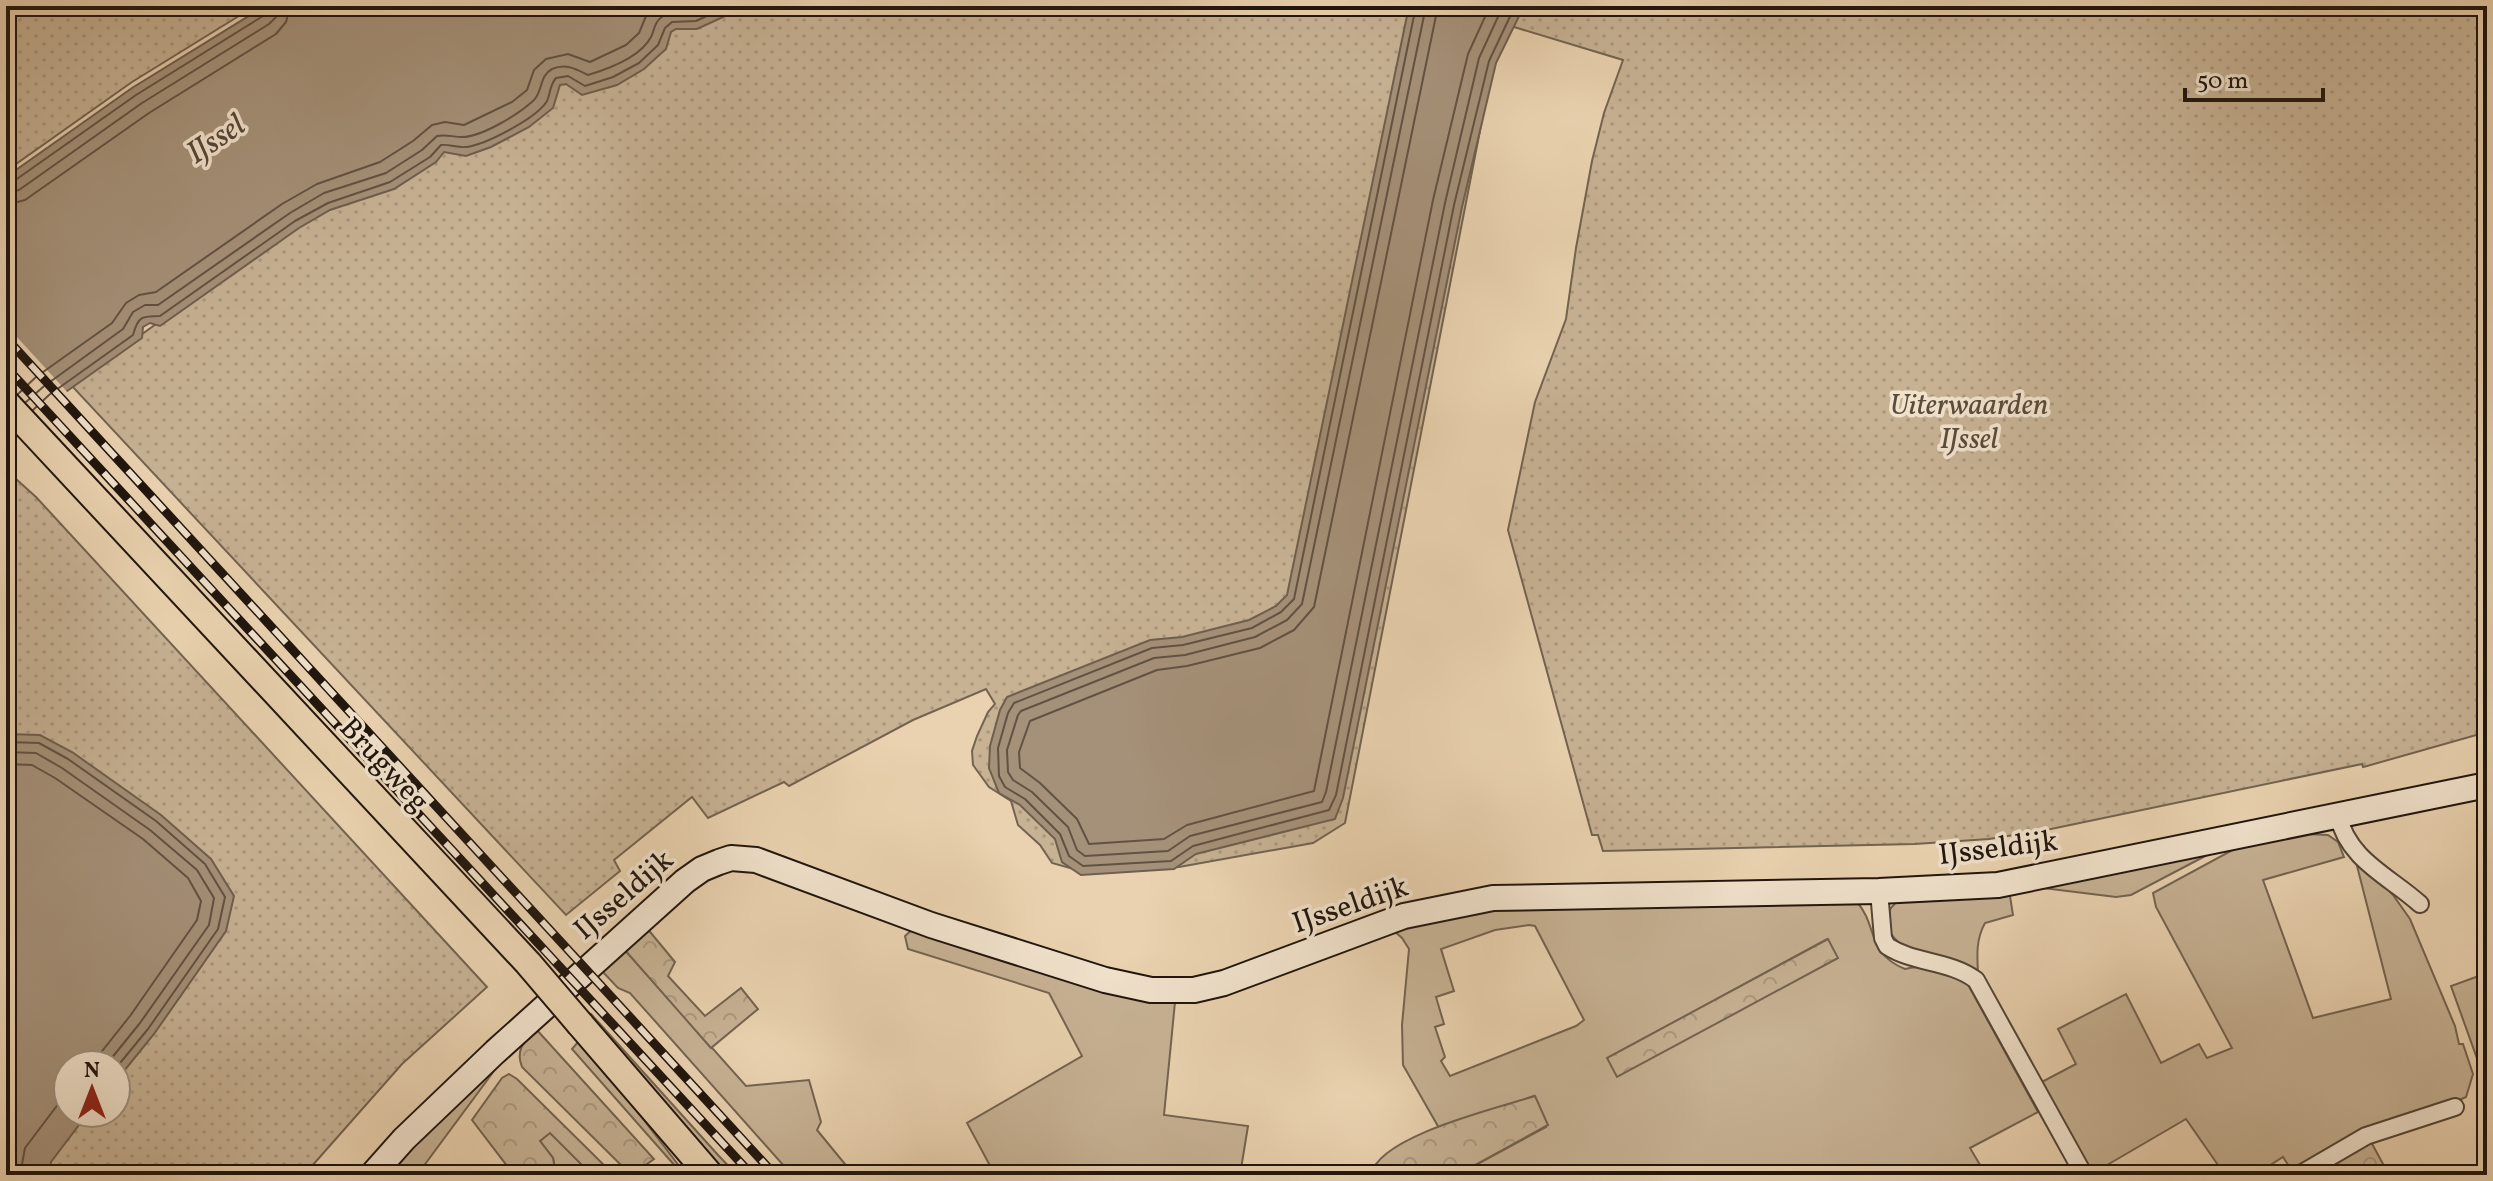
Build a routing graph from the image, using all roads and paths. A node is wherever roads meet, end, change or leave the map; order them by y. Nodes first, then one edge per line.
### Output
1 (6, 403) edge
2 (2487, 785) edge
3 (2338, 815) junction
4 (1879, 891) junction
5 (2420, 904) dead end
6 (2455, 1107) dead end
7 (372, 1175) edge
8 (710, 1175) edge
9 (2084, 1175) edge
10 (2299, 1175) edge

1 - 8 main road, Brugweg, bridge
2 - 3 street, IJsseldijk
3 - 4 street, IJsseldijk
3 - 5 street
4 - 7 street, IJsseldijk
4 - 9 street
6 - 10 street

